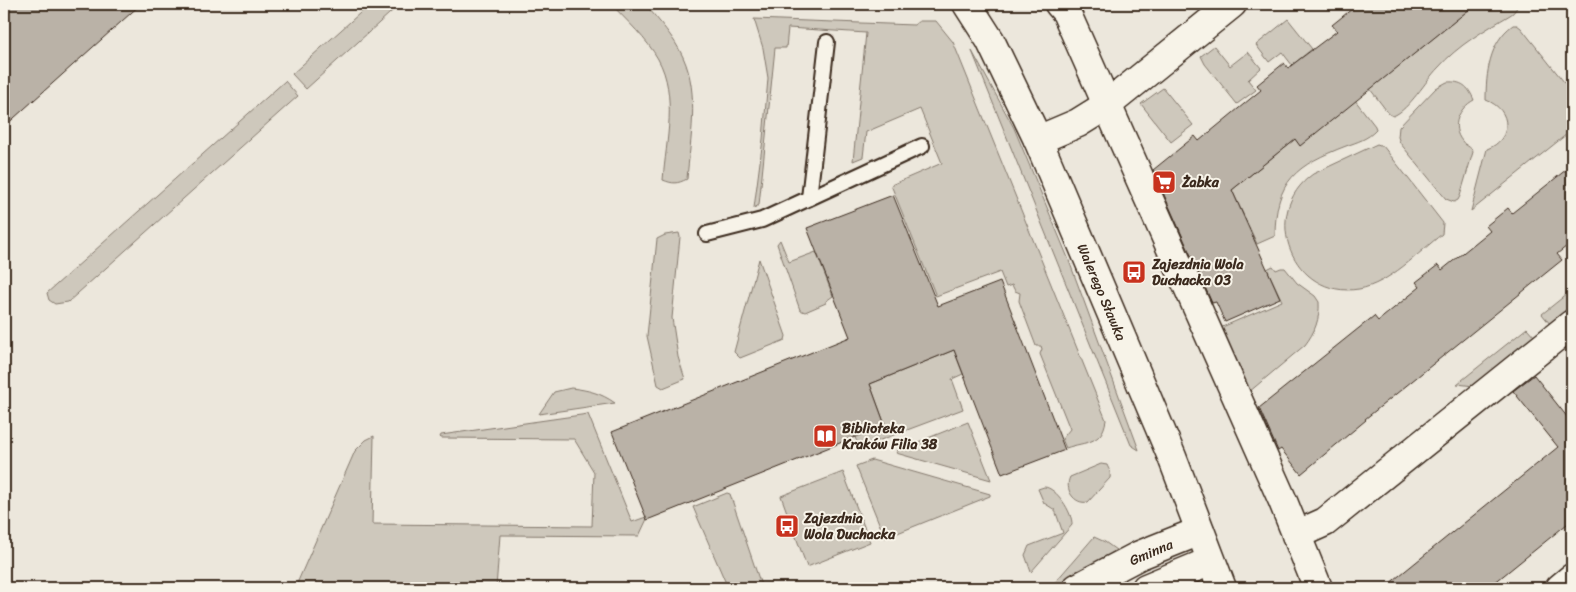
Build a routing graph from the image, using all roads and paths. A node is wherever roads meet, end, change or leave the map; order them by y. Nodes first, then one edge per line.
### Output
1 (967, 4) edge
2 (1059, 4) edge
3 (1232, 4) edge
4 (827, 42) dead end
5 (1107, 105) junction
6 (1038, 140) junction
7 (922, 146) dead end
8 (809, 198) junction
9 (707, 234) dead end
10 (1572, 324) edge
11 (1200, 531) junction
12 (1296, 535) junction
13 (1211, 561) junction
14 (1572, 578) edge
15 (1077, 588) edge
16 (1146, 588) edge
17 (1222, 588) edge
18 (1318, 588) edge
19 (1560, 588) edge

1 - 6 street, Walerego Sławka
2 - 5 street
3 - 5 street
4 - 8 lane
5 - 6 street
5 - 12 street
6 - 11 street, Walerego Sławka
7 - 8 lane
8 - 9 lane
10 - 12 street
11 - 13 street, Walerego Sławka
11 - 15 street, Gminna
12 - 18 street
13 - 16 street
13 - 17 street, Walerego Sławka
14 - 19 street

